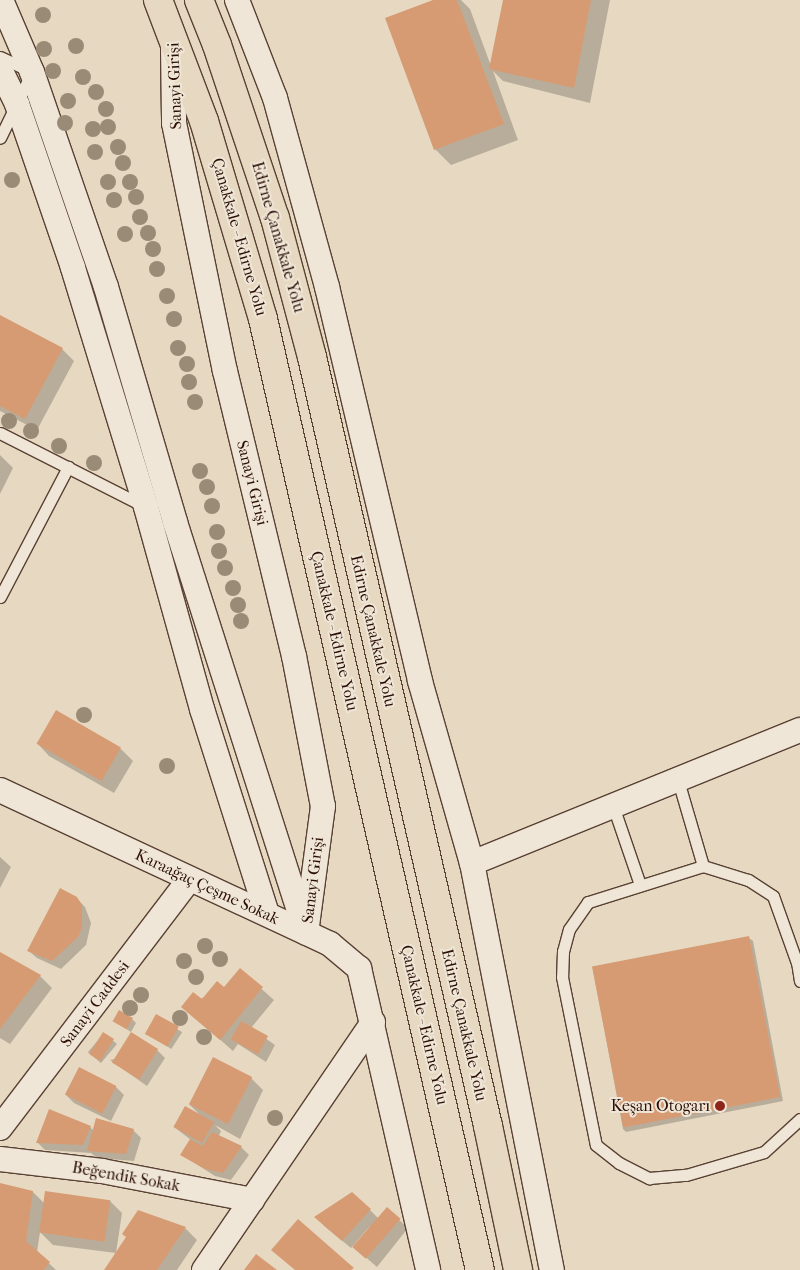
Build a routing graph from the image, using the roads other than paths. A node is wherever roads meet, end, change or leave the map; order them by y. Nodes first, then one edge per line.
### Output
1 (1, 0) edge
2 (158, 0) edge
3 (199, 0) edge
4 (237, 0) edge
5 (172, 33) junction
6 (0, 57) edge
7 (0, 69) edge
8 (32, 72) junction
9 (17, 104) junction
10 (0, 138) edge
11 (0, 433) edge
12 (68, 467) junction
13 (146, 507) junction
14 (175, 522) junction
15 (0, 597) edge
16 (800, 730) edge
17 (677, 777) junction
18 (0, 790) edge
19 (612, 803) junction
20 (472, 863) junction
21 (703, 866) junction
22 (190, 879) junction
23 (640, 885) junction
24 (267, 914) junction
25 (306, 933) junction
26 (800, 981) edge
27 (373, 1022) junction
28 (800, 1119) edge
29 (0, 1128) edge
30 (0, 1159) edge
31 (252, 1200) junction
32 (204, 1270) edge
33 (428, 1270) edge
34 (480, 1270) edge
35 (518, 1270) edge
36 (552, 1270) edge

1 - 8 street
2 - 5 highway, Çanakkale - Edirne Yolu
3 - 35 highway, Edirne Çanakkale Yolu
4 - 20 street
5 - 25 street, Sanayi Girişi
5 - 34 highway, Çanakkale - Edirne Yolu
6 - 8 lane
7 - 9 street
8 - 9 lane
8 - 14 street
9 - 10 lane
9 - 13 street
11 - 12 lane
12 - 13 lane
12 - 15 lane
13 - 14 lane
13 - 24 street
14 - 25 street
16 - 17 street
17 - 19 street
17 - 21 lane
18 - 22 street, Karaağaç Çeşme Sokak
19 - 20 street
19 - 23 lane
20 - 36 street
21 - 23 lane
21 - 26 lane
22 - 24 street, Karaağaç Çeşme Sokak
22 - 29 street, Sanayi Caddesi
23 - 28 lane
24 - 25 street, Karaağaç Çeşme Sokak
25 - 27 street, Karaağaç Çeşme Sokak
27 - 31 street
27 - 33 street, Karaağaç Çeşme Sokak
30 - 31 street, Beğendik Sokak
31 - 32 street

